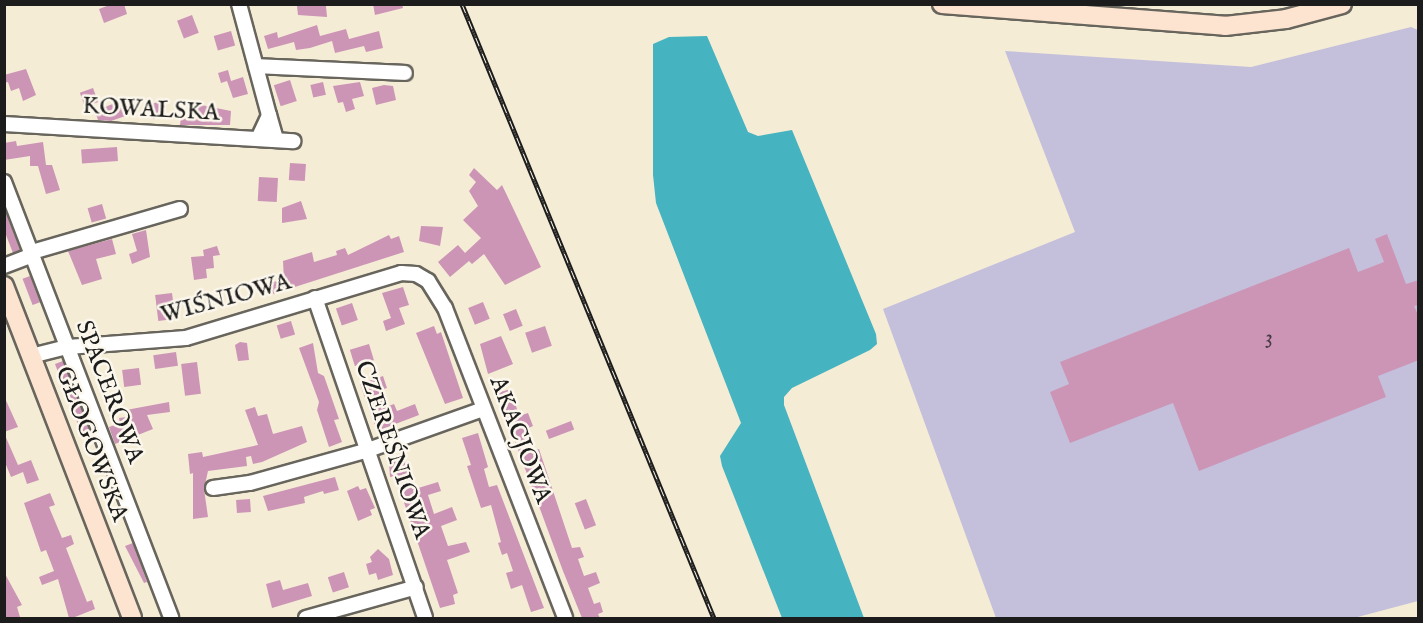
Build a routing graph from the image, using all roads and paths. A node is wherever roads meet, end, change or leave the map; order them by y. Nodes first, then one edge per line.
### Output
1 (239, 4) edge
2 (942, 4) edge
3 (1342, 4) edge
4 (256, 66) junction
5 (405, 73) dead end
6 (269, 115) junction
7 (4, 124) edge
8 (258, 139) junction
9 (276, 140) junction
10 (294, 141) dead end
11 (4, 182) edge
12 (180, 209) dead end
13 (32, 254) junction
14 (4, 266) edge
15 (428, 281) joint
16 (4, 286) edge
17 (315, 298) junction
18 (68, 347) junction
19 (31, 356) junction
20 (483, 409) junction
21 (368, 450) junction
22 (213, 488) dead end
23 (416, 587) junction
24 (132, 618) edge
25 (171, 618) edge
26 (306, 618) edge
27 (425, 618) edge
28 (565, 618) edge

1 - 4 street
2 - 3 street
4 - 5 street
4 - 6 street
6 - 8 street
6 - 9 street
7 - 8 street, KOWALSKA
8 - 9 street, KOWALSKA
9 - 10 street, KOWALSKA
11 - 13 street, SPACEROWA
12 - 13 street
13 - 14 street
13 - 18 street, SPACEROWA
15 - 17 street, WIŚNIOWA
15 - 20 street, AKACJOWA
16 - 19 street, GŁOGOWSKA
17 - 18 street, WIŚNIOWA
17 - 21 street, CZEREŚNIOWA
18 - 19 street, WIŚNIOWA
18 - 25 street, SPACEROWA
19 - 24 street, GŁOGOWSKA
20 - 21 street
20 - 28 street, AKACJOWA
21 - 22 street
21 - 23 street, CZEREŚNIOWA
23 - 26 street
23 - 27 street, CZEREŚNIOWA

